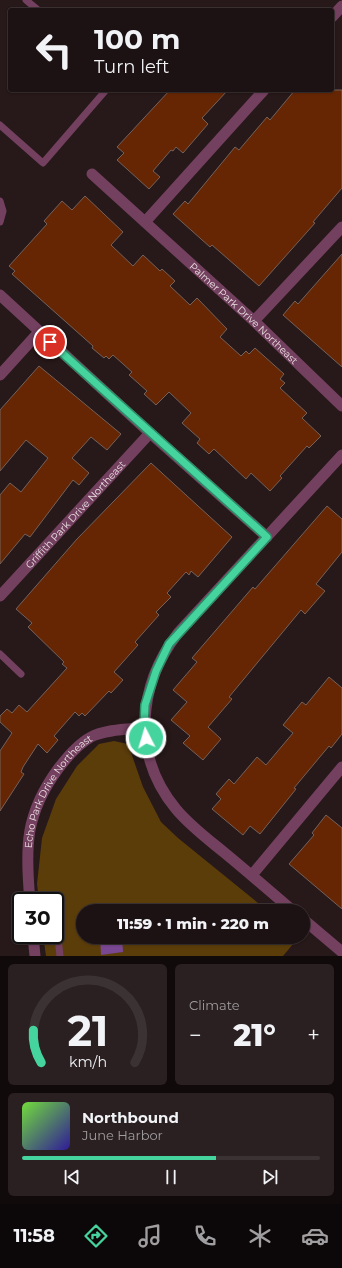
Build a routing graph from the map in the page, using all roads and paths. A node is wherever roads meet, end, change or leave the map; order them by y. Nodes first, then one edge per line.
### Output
1 (26, 0) edge
2 (342, 6) edge
3 (36, 8) edge
4 (334, 15) edge
5 (104, 92) edge
6 (262, 92) edge
7 (0, 125) edge
8 (92, 174) dead end
9 (0, 201) edge
10 (0, 222) edge
11 (145, 222) junction
12 (342, 227) edge
13 (0, 295) edge
14 (254, 321) junction
15 (39, 332) junction
16 (0, 375) edge
17 (342, 406) edge
18 (150, 433) junction
19 (342, 455) edge
20 (267, 537) junction
21 (0, 596) edge
22 (0, 654) edge
23 (21, 674) dead end
24 (144, 727) junction
25 (342, 767) edge
26 (252, 875) junction
27 (29, 892) edge
28 (285, 904) edge
29 (310, 925) edge
30 (34, 944) edge
31 (59, 944) edge
32 (342, 952) edge
33 (35, 956) edge
34 (60, 956) edge

1 - 3 lane
2 - 4 street
5 - 7 lane
6 - 11 street
8 - 11 street, Palmer Park Drive Northeast
9 - 10 lane
11 - 14 street, Palmer Park Drive Northeast
12 - 14 street
13 - 15 street
14 - 17 street, Palmer Park Drive Northeast
15 - 16 street
15 - 18 street
18 - 20 street
18 - 21 street, Griffith Park Drive Northeast
19 - 20 street
20 - 24 street
22 - 23 lane
24 - 26 street
24 - 27 street, Echo Park Drive Northeast
25 - 26 street
26 - 28 street
29 - 32 street
30 - 33 street
31 - 34 lane

